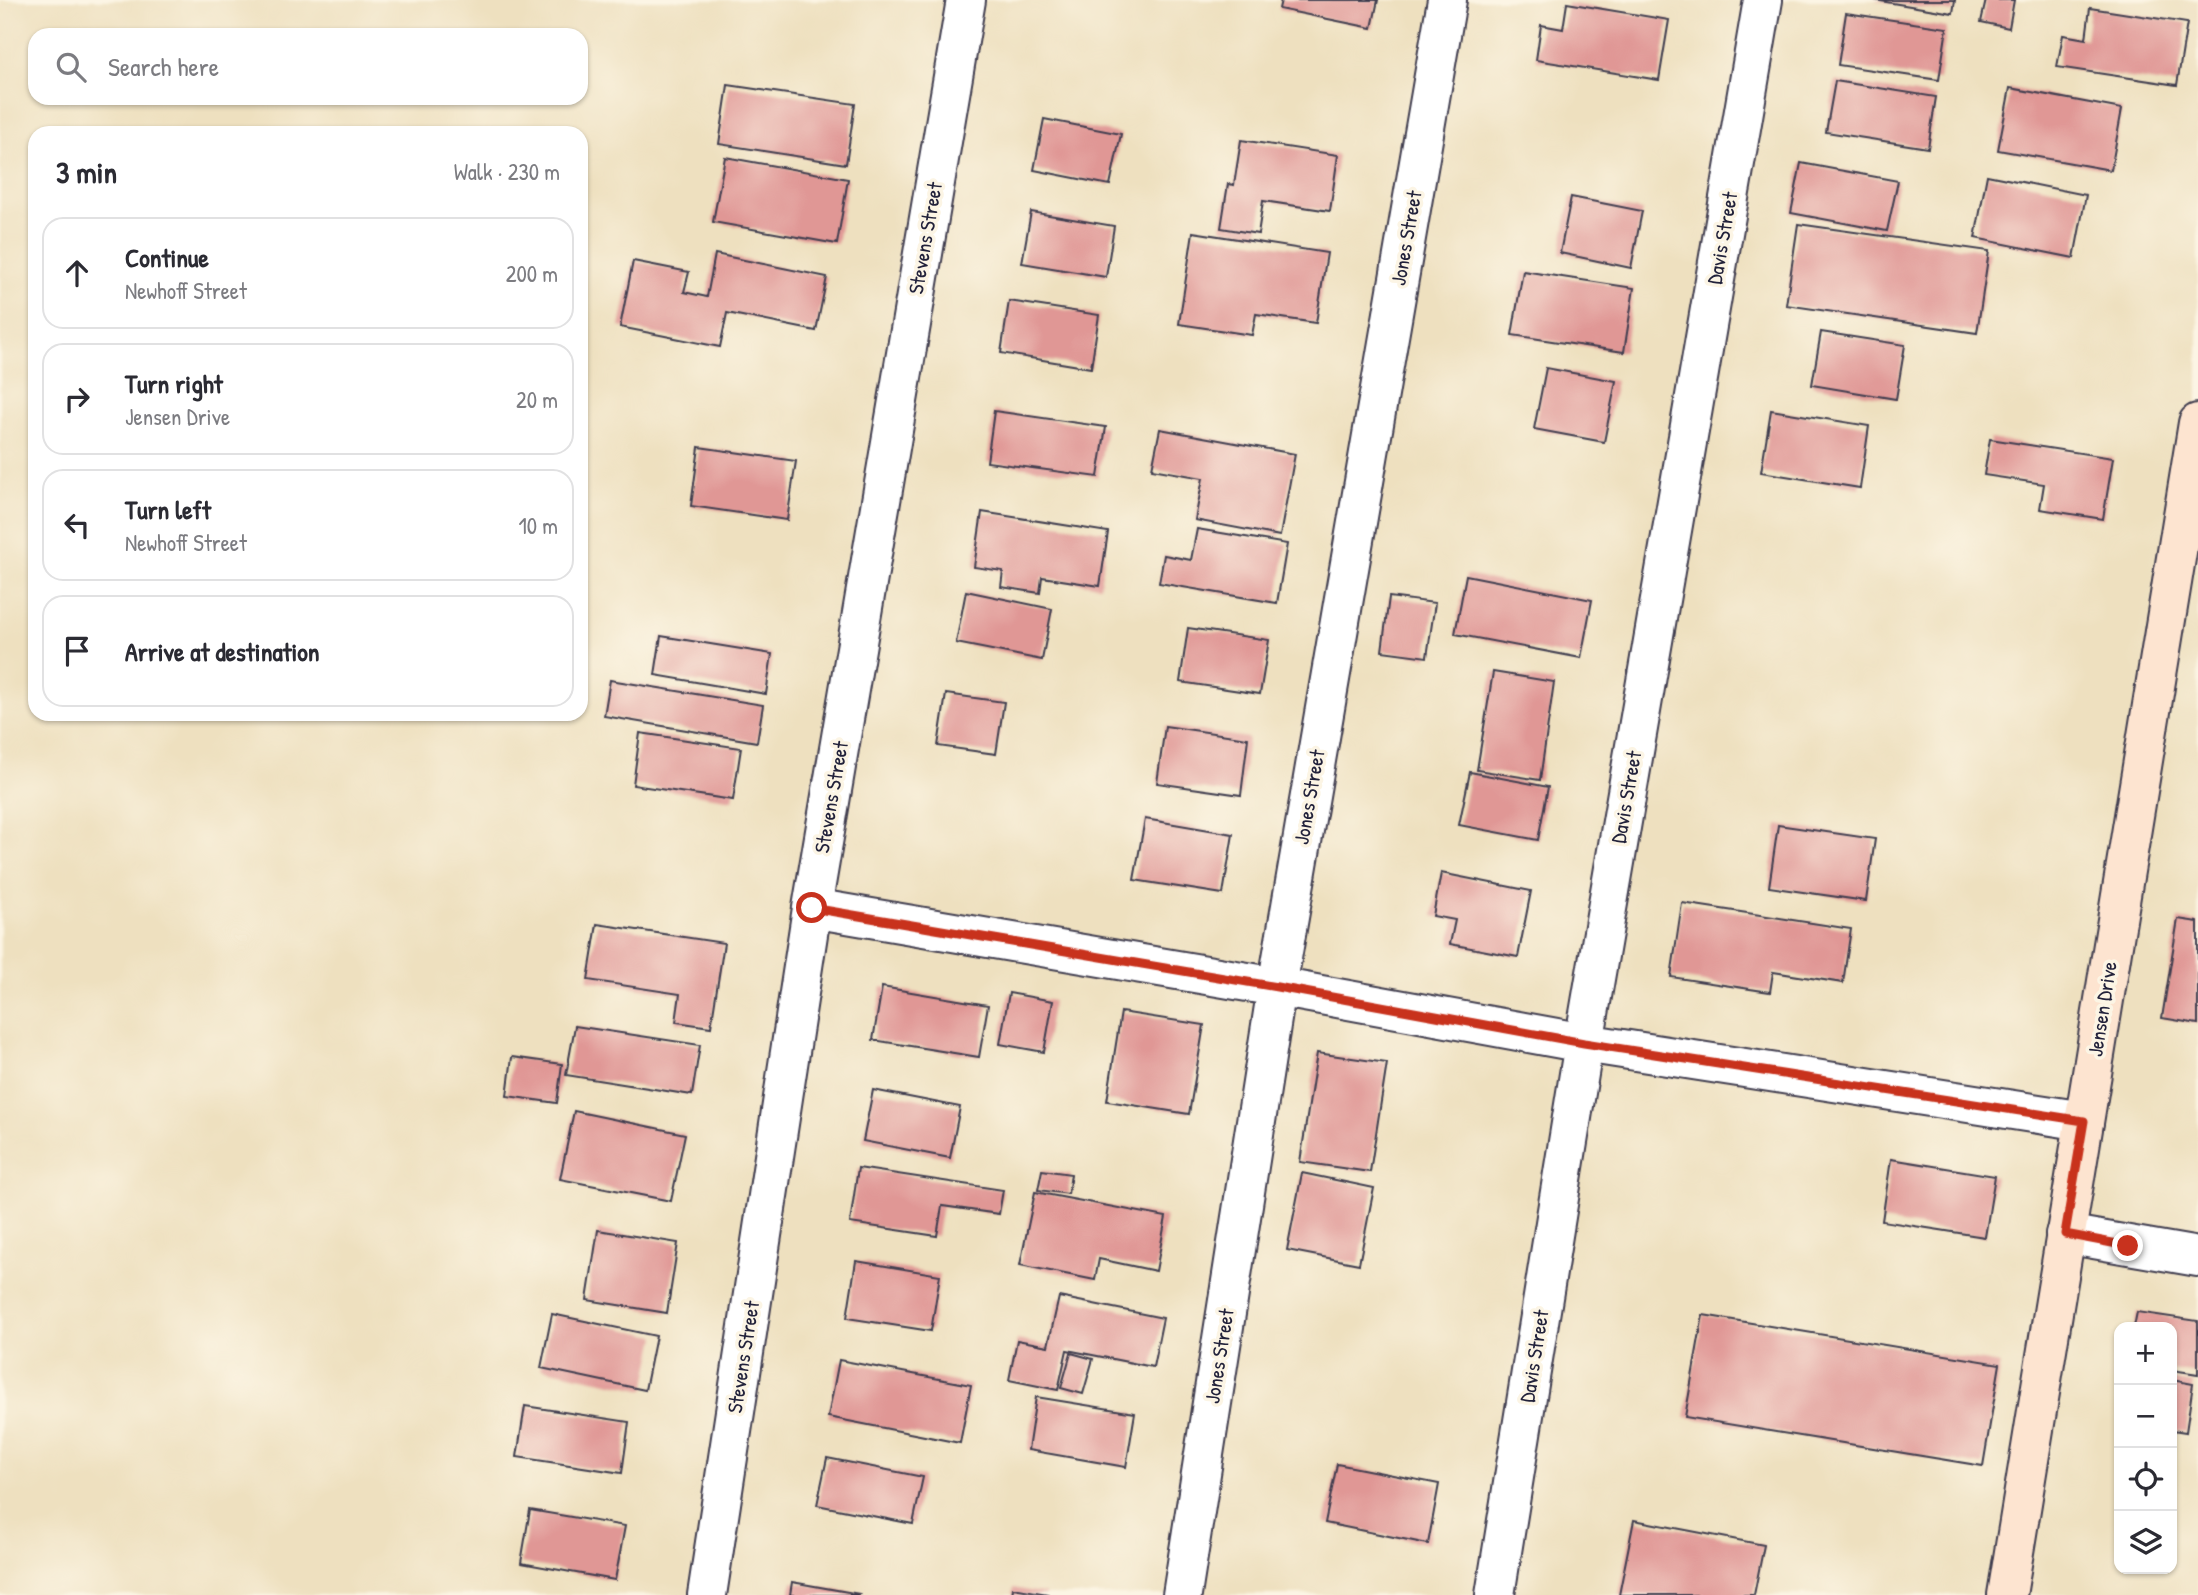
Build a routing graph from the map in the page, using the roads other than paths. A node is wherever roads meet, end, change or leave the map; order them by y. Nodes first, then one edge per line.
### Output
1 (965, 0) edge
2 (1447, 0) edge
3 (1763, 0) edge
4 (2198, 423) edge
5 (812, 908) junction
6 (1277, 987) junction
7 (1584, 1043) junction
8 (2084, 1121) junction
9 (2065, 1234) junction
10 (2198, 1257) edge
11 (706, 1595) edge
12 (1182, 1595) edge
13 (1495, 1595) edge
14 (2007, 1595) edge

1 - 5 street, Stevens Street
2 - 6 street, Jones Street
3 - 7 street, Davis Street
4 - 8 main road, Jensen Drive
5 - 6 street
5 - 11 street, Stevens Street
6 - 7 street
6 - 12 street, Jones Street
7 - 8 street
7 - 13 street, Davis Street
8 - 9 main road, Jensen Drive
9 - 10 street
9 - 14 main road, Jensen Drive

